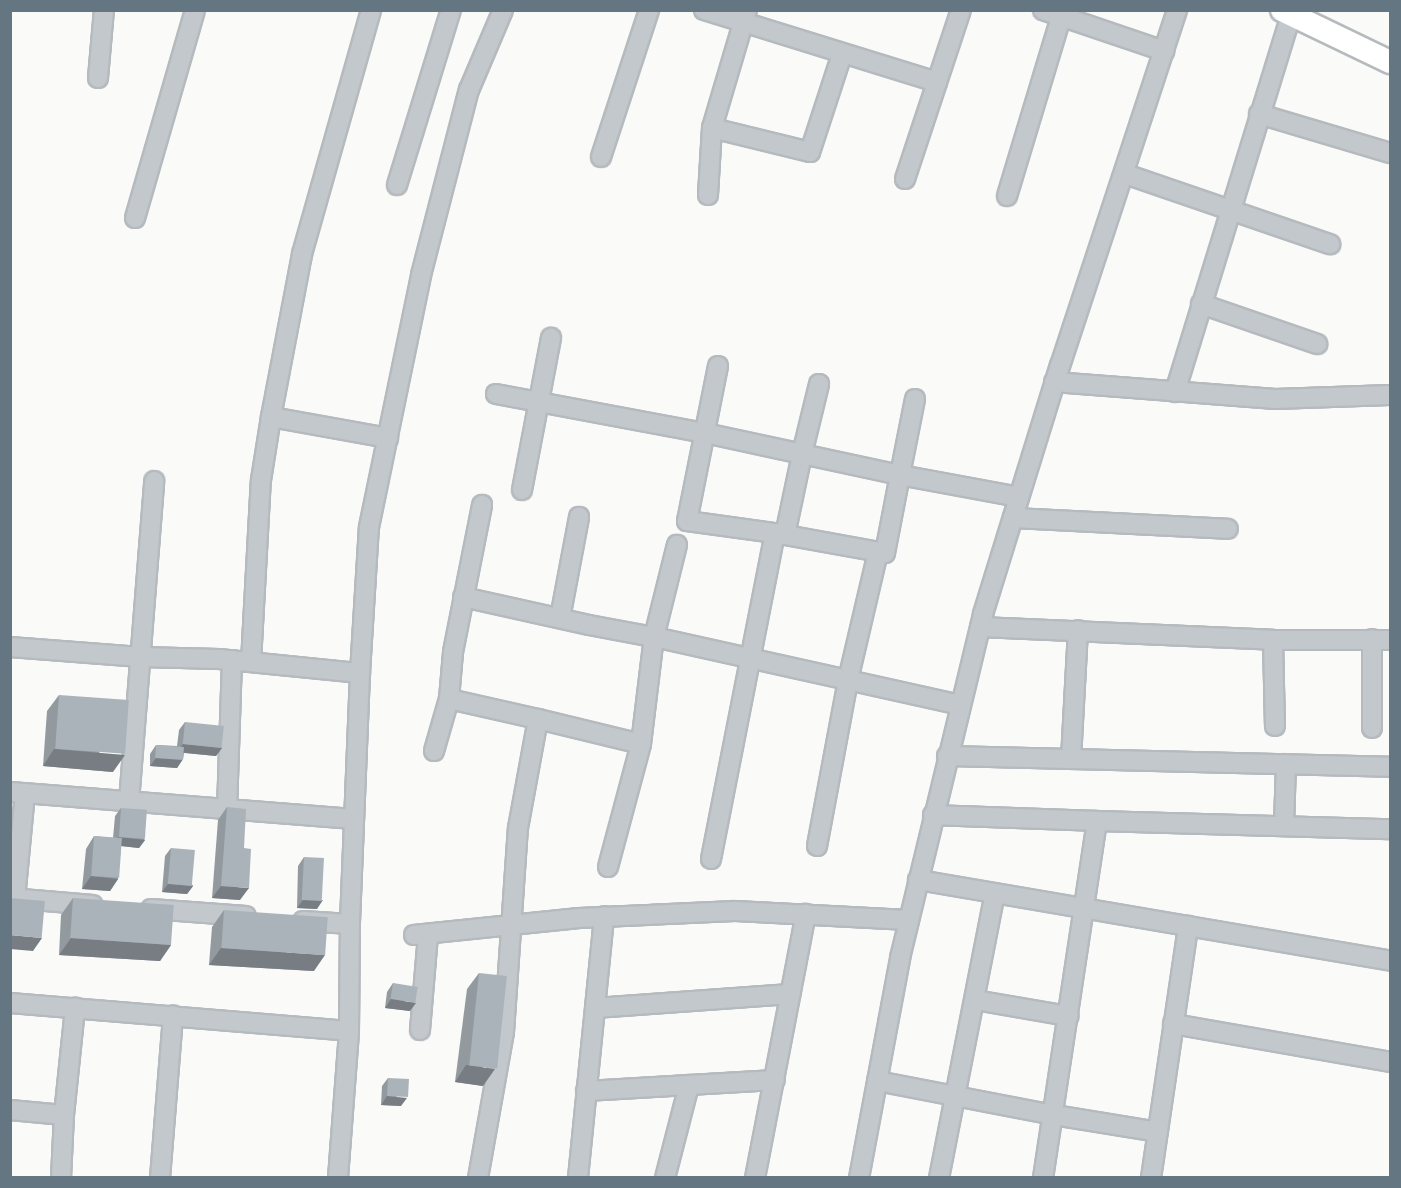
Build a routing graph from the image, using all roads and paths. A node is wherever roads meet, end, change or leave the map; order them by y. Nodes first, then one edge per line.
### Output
1 (104, 10) edge
2 (195, 10) edge
3 (370, 10) edge
4 (451, 10) edge
5 (503, 10) edge
6 (649, 10) edge
7 (704, 10) edge
8 (961, 10) edge
9 (1043, 10) edge
10 (1178, 10) edge
11 (1316, 10) edge
12 (1287, 13) edge
13 (746, 17) edge
14 (1061, 17) junction
15 (1390, 46) edge
16 (1164, 51) junction
17 (842, 54) junction
18 (1390, 62) edge
19 (98, 78) dead end
20 (937, 81) junction
21 (1260, 114) junction
22 (712, 128) junction
23 (1390, 153) edge
24 (601, 157) dead end
25 (1125, 174) junction
26 (905, 179) dead end
27 (397, 185) dead end
28 (708, 195) dead end
29 (1007, 196) dead end
30 (1230, 209) junction
31 (135, 218) dead end
32 (1330, 244) dead end
33 (1201, 304) junction
34 (551, 338) dead end
35 (1317, 344) dead end
36 (718, 366) dead end
37 (1054, 382) junction
38 (819, 384) dead end
39 (1175, 392) junction
40 (496, 394) dead end
41 (1390, 395) edge
42 (915, 399) dead end
43 (538, 402) junction
44 (271, 417) junction
45 (705, 433) junction
46 (388, 438) junction
47 (802, 454) junction
48 (900, 475) junction
49 (154, 481) dead end
50 (522, 490) dead end
51 (1019, 497) junction
52 (482, 505) dead end
53 (579, 517) dead end
54 (1013, 518) junction
55 (1228, 529) dead end
56 (780, 534) junction
57 (677, 545) dead end
58 (878, 552) junction
59 (464, 597) junction
60 (560, 618) junction
61 (980, 627) junction
62 (1078, 630) junction
63 (654, 637) junction
64 (1382, 639) edge
65 (1273, 640) junction
66 (10, 647) edge
67 (141, 657) junction
68 (750, 659) junction
69 (232, 660) junction
70 (251, 662) junction
71 (360, 673) junction
72 (848, 680) junction
73 (448, 699) junction
74 (960, 705) junction
75 (538, 719) junction
76 (1275, 726) dead end
77 (1372, 728) dead end
78 (641, 744) junction
79 (434, 751) dead end
80 (947, 756) junction
81 (1071, 759) junction
82 (1286, 765) junction
83 (1390, 767) edge
84 (18, 793) edge
85 (129, 802) junction
86 (227, 810) junction
87 (933, 815) junction
88 (354, 819) junction
89 (1097, 821) junction
90 (1284, 826) junction
91 (1390, 829) edge
92 (817, 846) dead end
93 (711, 859) dead end
94 (608, 867) dead end
95 (918, 880) junction
96 (995, 893) junction
97 (13, 898) edge
98 (111, 906) edge
99 (135, 908) edge
100 (1085, 908) junction
101 (806, 914) junction
102 (604, 916) junction
103 (266, 918) edge
104 (290, 920) edge
105 (909, 920) junction
106 (350, 924) junction
107 (511, 926) junction
108 (1188, 926) junction
109 (1390, 961) edge
110 (790, 994) junction
111 (975, 1000) junction
112 (10, 1003) edge
113 (75, 1008) junction
114 (595, 1008) junction
115 (173, 1016) junction
116 (1069, 1016) junction
117 (1173, 1024) junction
118 (420, 1030) dead end
119 (349, 1032) junction
120 (1390, 1062) edge
121 (775, 1080) junction
122 (877, 1081) junction
123 (689, 1085) junction
124 (586, 1091) junction
125 (957, 1096) junction
126 (10, 1110) edge
127 (64, 1115) junction
128 (1054, 1115) junction
129 (1158, 1132) junction
130 (61, 1178) edge
131 (160, 1178) edge
132 (338, 1178) edge
133 (478, 1178) edge
134 (578, 1178) edge
135 (664, 1178) edge
136 (755, 1178) edge
137 (859, 1178) edge
138 (939, 1178) edge
139 (1043, 1178) edge
140 (1151, 1178) edge

1 - 19 street
2 - 31 street
3 - 44 street
4 - 27 street
5 - 46 street
6 - 24 street
7 - 13 street
8 - 20 street
9 - 14 street
10 - 16 street
11 - 15 main road
12 - 18 main road
12 - 21 street
13 - 17 street
13 - 22 street
14 - 16 street
14 - 29 street
16 - 25 street
17 - 20 street
17 - 22 street
20 - 26 street
21 - 23 street
21 - 30 street
22 - 28 street
25 - 30 street
25 - 37 street
30 - 32 street
30 - 33 street
33 - 35 street
33 - 39 street
34 - 43 street
36 - 45 street
37 - 39 street
37 - 51 street
38 - 47 street
39 - 41 street
40 - 43 street
42 - 48 street
43 - 45 street
43 - 50 street
44 - 46 street
44 - 70 street
45 - 47 street
45 - 56 street
46 - 71 street
47 - 48 street
47 - 56 street
48 - 51 street
48 - 58 street
49 - 67 street
51 - 54 street
52 - 59 street
53 - 60 street
54 - 55 street
54 - 61 street
56 - 58 street
56 - 68 street
57 - 63 street
58 - 72 street
59 - 60 street
59 - 73 street
60 - 63 street
61 - 62 street
61 - 74 street
62 - 65 street
62 - 81 street
63 - 68 street
63 - 78 street
64 - 65 street
64 - 77 street
65 - 76 street
66 - 67 street
67 - 69 street
67 - 85 street
68 - 72 street
68 - 93 street
69 - 70 street
69 - 86 street
70 - 71 street
71 - 88 street
72 - 74 street
72 - 92 street
73 - 75 street
73 - 79 street
74 - 80 street
75 - 78 street
75 - 107 street
78 - 94 street
80 - 81 street
80 - 87 street
81 - 82 street
82 - 83 street
82 - 90 street
84 - 85 street
84 - 97 street
85 - 86 street
86 - 88 street
87 - 89 street
87 - 95 street
88 - 106 street
89 - 90 street
89 - 100 street
90 - 91 street
95 - 96 street
95 - 105 street
96 - 100 street
96 - 111 street
97 - 98 street
99 - 103 street
100 - 108 street
100 - 116 street
101 - 102 street
101 - 105 street
101 - 110 street
102 - 107 street
102 - 114 street
104 - 106 street
105 - 122 street
106 - 119 street
107 - 118 street
107 - 133 street
108 - 109 street
108 - 117 street
110 - 114 street
110 - 121 street
111 - 116 street
111 - 125 street
112 - 113 street
113 - 115 street
113 - 127 street
114 - 124 street
115 - 119 street
115 - 131 street
116 - 128 street
117 - 120 street
117 - 129 street
119 - 132 street
121 - 123 street
121 - 136 street
122 - 125 street
122 - 137 street
123 - 124 street
123 - 135 street
124 - 134 street
125 - 128 street
125 - 138 street
126 - 127 street
127 - 130 street
128 - 129 street
128 - 139 street
129 - 140 street

